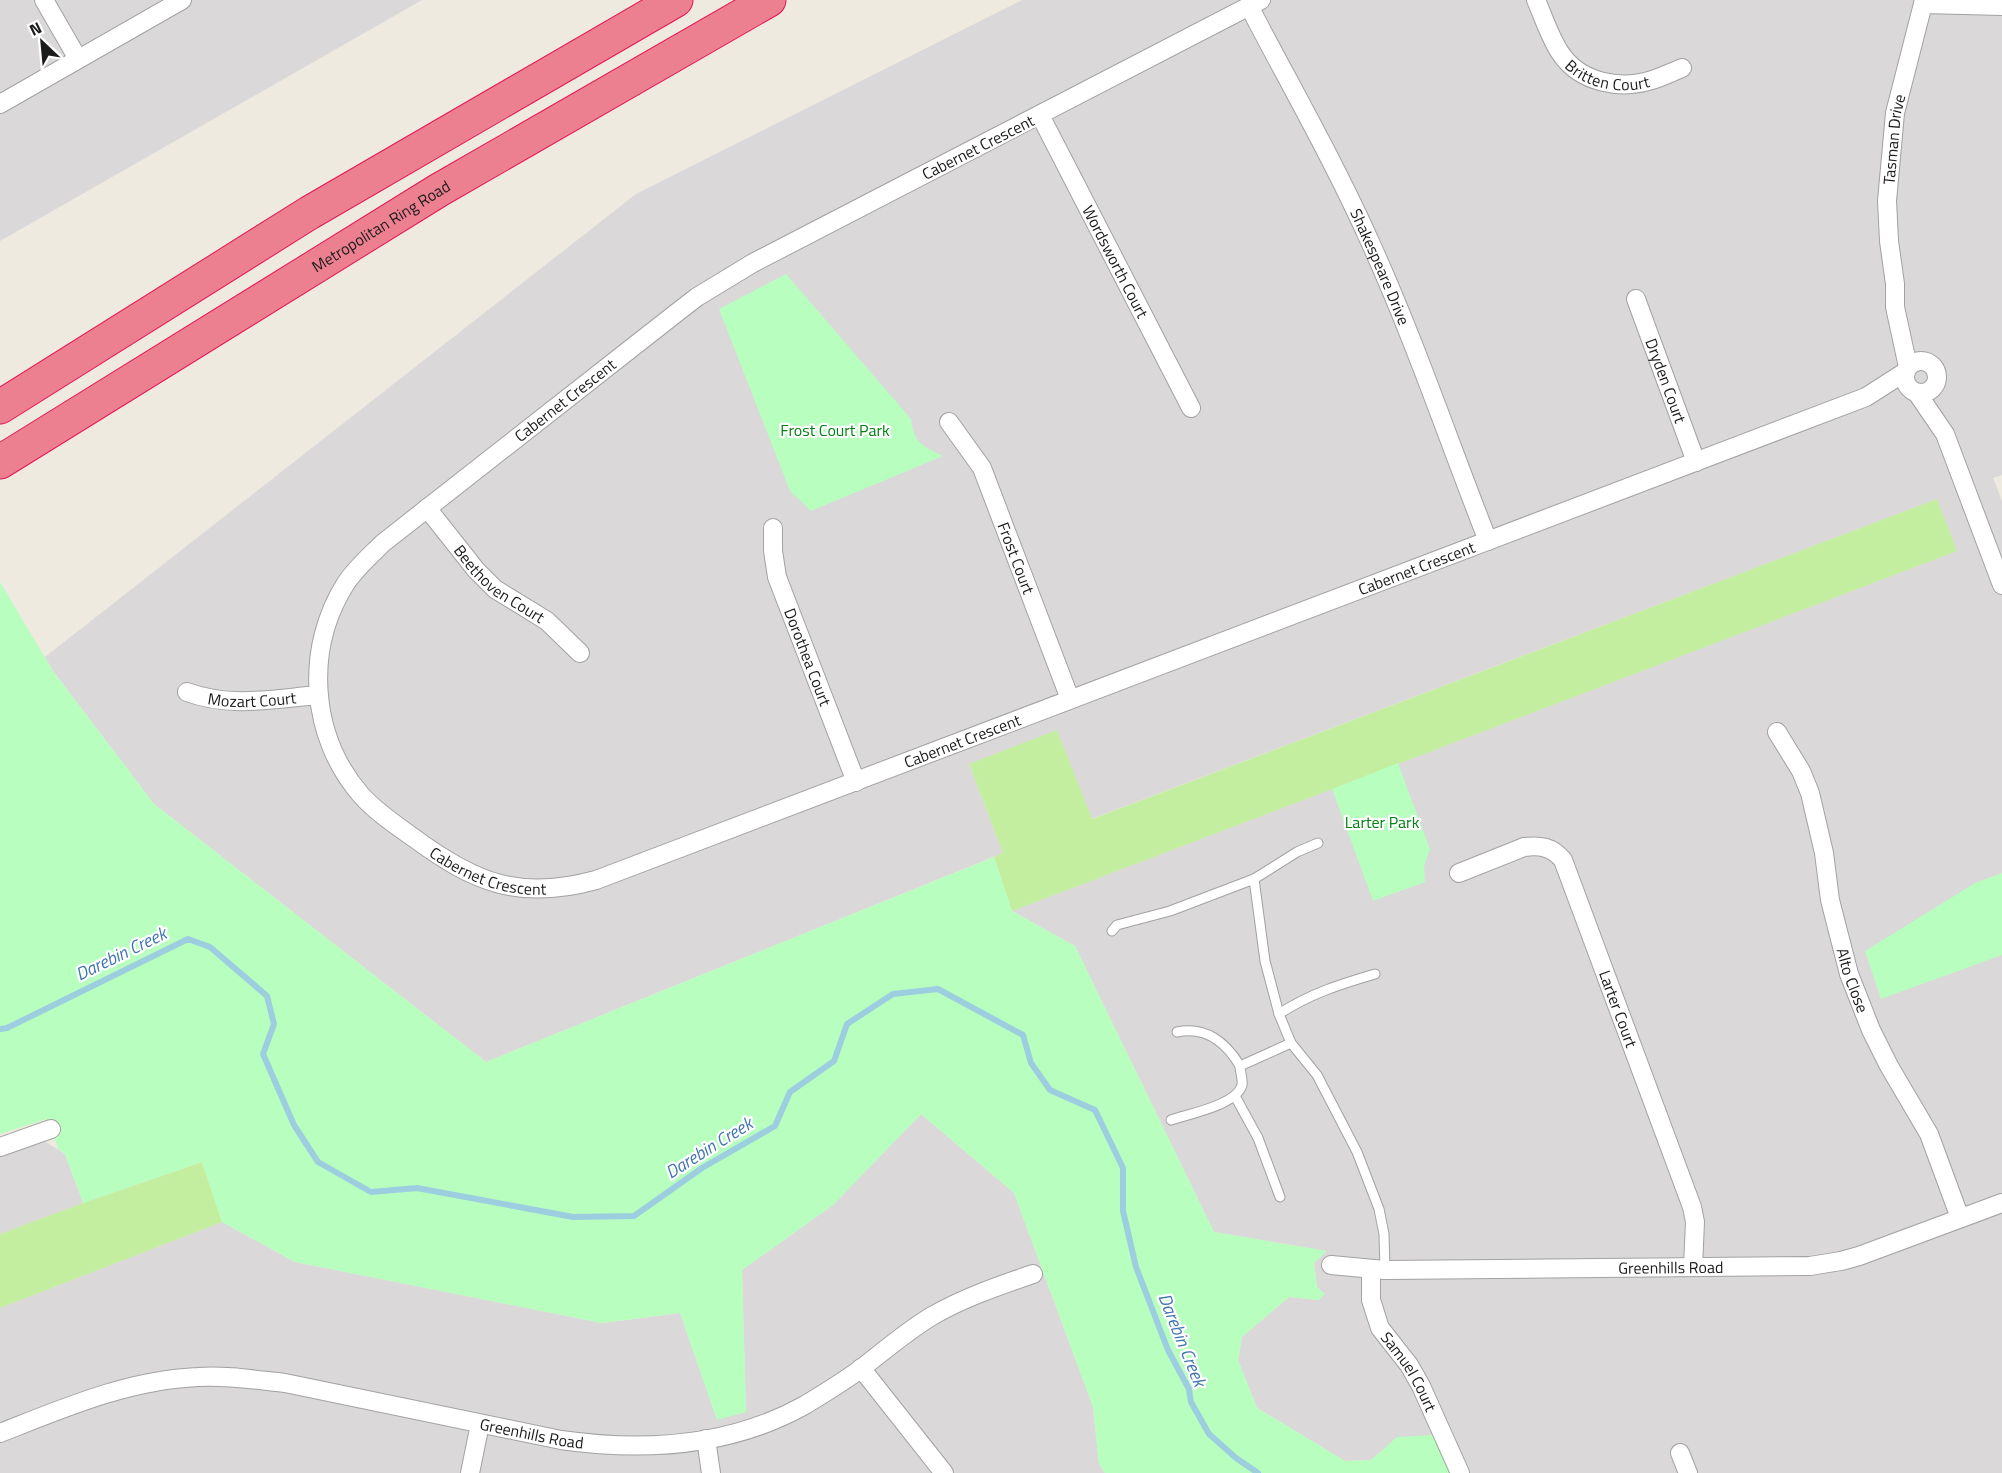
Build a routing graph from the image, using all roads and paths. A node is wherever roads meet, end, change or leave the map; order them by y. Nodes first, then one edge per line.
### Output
1 (44, 0) edge
2 (182, 0) edge
3 (676, 0) edge
4 (769, 0) edge
5 (1536, 0) edge
6 (1924, 2) edge
7 (1255, 3) edge
8 (2002, 6) edge
9 (78, 59) junction
10 (1682, 68) dead end
11 (0, 104) edge
12 (1040, 115) junction
13 (1895, 284) junction
14 (1636, 299) dead end
15 (1928, 361) junction
16 (1906, 370) junction
17 (1936, 383) junction
18 (1915, 392) junction
19 (1866, 397) junction
20 (0, 407) edge
21 (1191, 408) dead end
22 (950, 422) dead end
23 (1945, 434) junction
24 (0, 462) edge
25 (1696, 462) junction
26 (427, 508) junction
27 (774, 528) dead end
28 (1488, 541) junction
29 (2002, 585) edge
30 (580, 653) dead end
31 (187, 692) dead end
32 (318, 695) junction
33 (1070, 699) junction
34 (1777, 732) dead end
35 (856, 782) junction
36 (1318, 843) dead end
37 (1459, 873) dead end
38 (1254, 879) junction
39 (1112, 931) dead end
40 (1375, 974) dead end
41 (1279, 1014) junction
42 (1177, 1032) dead end
43 (1291, 1043) junction
44 (1240, 1066) junction
45 (1235, 1096) junction
46 (1171, 1120) dead end
47 (51, 1129) dead end
48 (0, 1147) edge
49 (1280, 1197) dead end
50 (2002, 1203) edge
51 (1960, 1218) junction
52 (1331, 1265) dead end
53 (1693, 1266) junction
54 (1378, 1270) junction
55 (1033, 1274) dead end
56 (861, 1368) junction
57 (480, 1424) junction
58 (0, 1433) edge
59 (706, 1440) junction
60 (1680, 1453) dead end
61 (470, 1473) edge
62 (711, 1473) edge
63 (944, 1473) edge
64 (1460, 1473) edge
65 (1688, 1473) edge

1 - 9 street
2 - 9 street
3 - 20 highway
4 - 24 highway, Metropolitan Ring Road
5 - 10 street, Britten Court
6 - 8 street
6 - 13 street, Tasman Drive
7 - 12 street, Cabernet Crescent
7 - 28 street, Shakespeare Drive
9 - 11 street
12 - 21 street, Wordsworth Court
12 - 26 street, Cabernet Crescent
13 - 15 street, Tasman Drive
13 - 16 street, Tasman Drive
14 - 25 street, Dryden Court
15 - 16 street
15 - 17 street
16 - 18 street
16 - 19 street, Cabernet Crescent
17 - 18 street
17 - 23 street
18 - 19 street, Cabernet Crescent
18 - 23 street
19 - 25 street, Cabernet Crescent
22 - 33 street, Frost Court
23 - 29 street
25 - 28 street, Cabernet Crescent
26 - 30 street, Beethoven Court
26 - 32 street, Cabernet Crescent
27 - 35 street, Dorothea Court
28 - 33 street, Cabernet Crescent
31 - 32 street, Mozart Court
32 - 35 street, Cabernet Crescent
33 - 35 street, Cabernet Crescent
34 - 51 street, Alto Close
36 - 38 lane
37 - 53 street, Larter Court
38 - 39 lane
38 - 41 lane
40 - 41 lane
41 - 43 lane
42 - 44 lane
43 - 44 lane
43 - 54 lane
44 - 45 lane
45 - 46 lane
45 - 49 lane
47 - 48 street
50 - 51 street, Greenhills Road
51 - 53 street, Greenhills Road
52 - 54 street, Greenhills Road
53 - 54 street, Greenhills Road
54 - 64 street, Samuel Court
55 - 56 street, Greenhills Road
56 - 59 street, Greenhills Road
56 - 63 street
57 - 58 street, Greenhills Road
57 - 59 street, Greenhills Road
57 - 61 street
59 - 62 street
60 - 65 street

